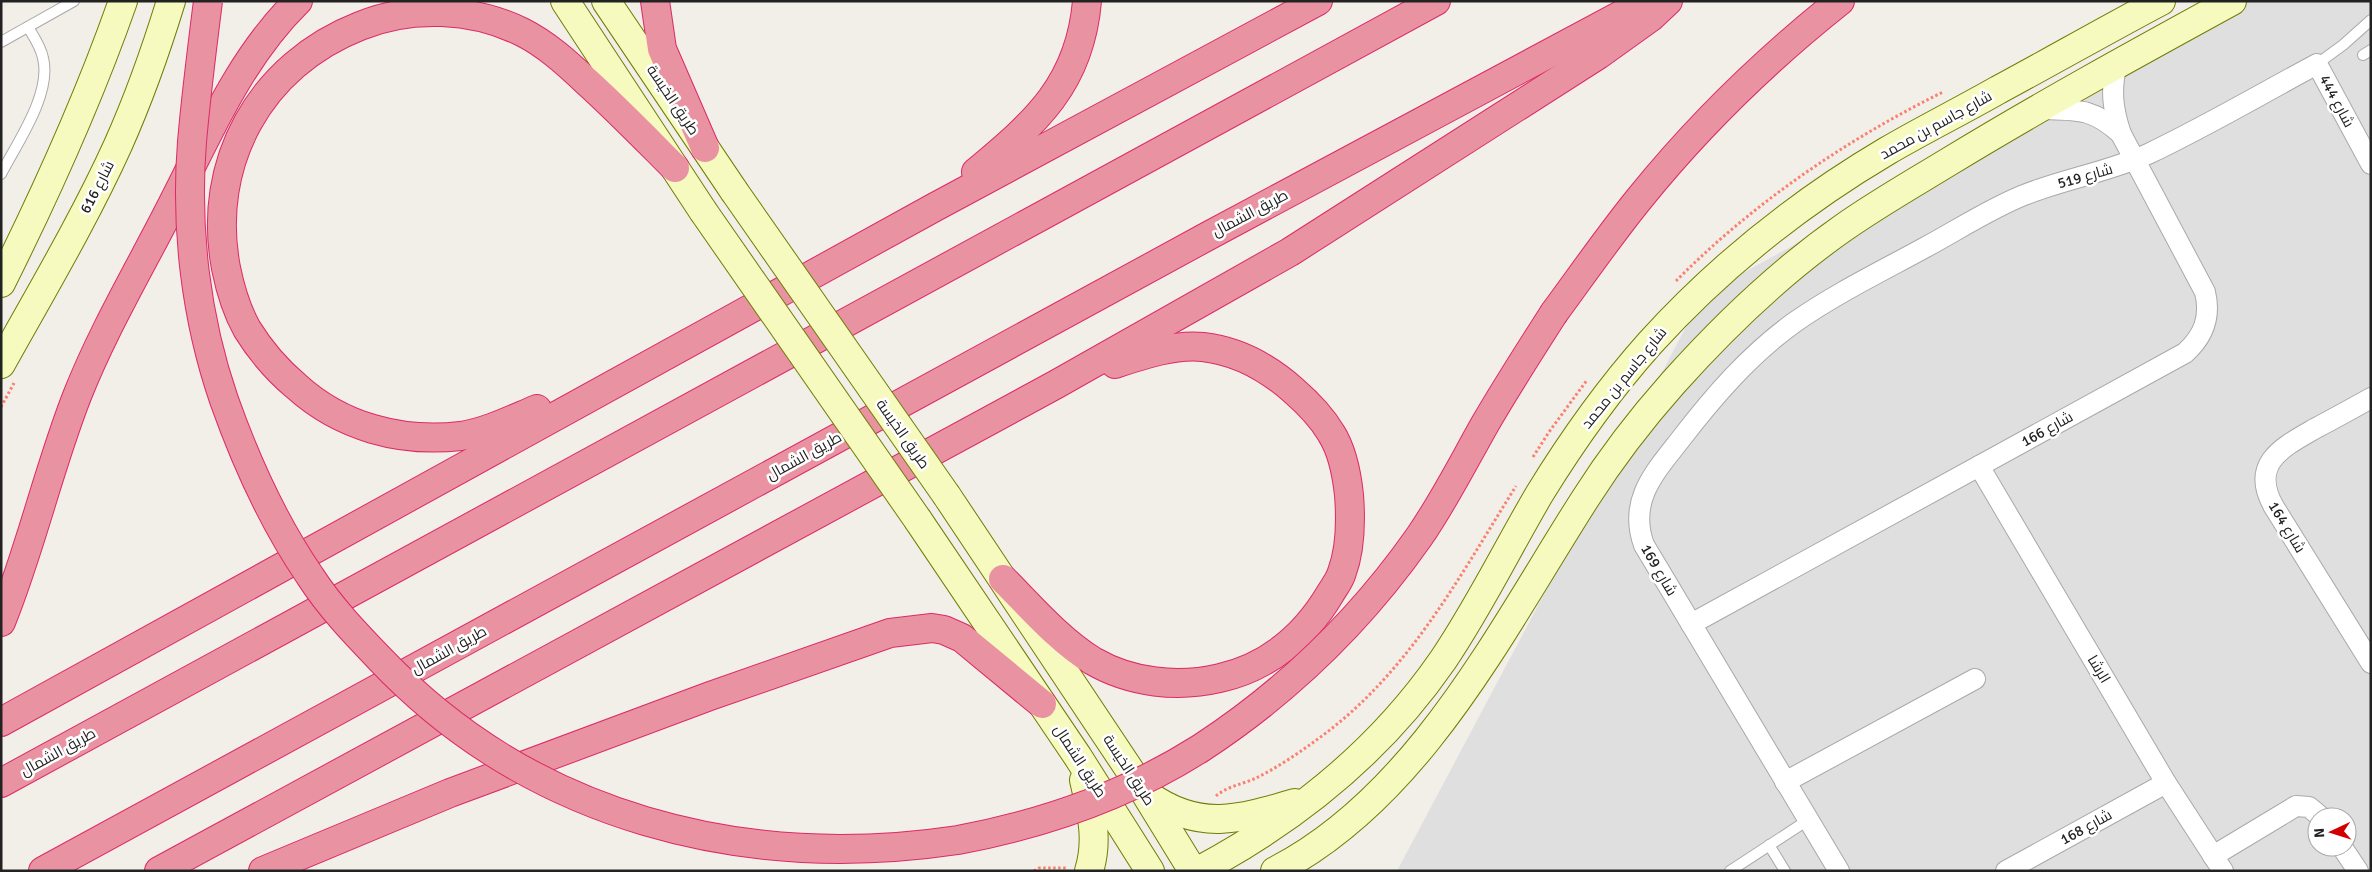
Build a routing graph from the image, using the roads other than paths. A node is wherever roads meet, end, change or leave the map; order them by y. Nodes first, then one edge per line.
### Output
1 (74, 1) edge
2 (123, 1) edge
3 (162, 1) edge
4 (171, 1) edge
5 (208, 1) edge
6 (298, 1) edge
7 (564, 1) edge
8 (606, 1) edge
9 (655, 1) edge
10 (1087, 1) edge
11 (1318, 1) edge
12 (1436, 1) edge
13 (1647, 1) edge
14 (1668, 1) edge
15 (1840, 1) edge
16 (2161, 1) edge
17 (2232, 1) edge
18 (2371, 20) edge
19 (28, 27) junction
20 (1, 42) edge
21 (157, 44) junction
22 (2116, 64) junction
23 (2317, 64) junction
24 (2036, 109) junction
25 (2121, 134) junction
26 (705, 148) junction
27 (2135, 160) junction
28 (2371, 164) edge
29 (675, 168) junction
30 (1, 174) edge
31 (935, 207) junction
32 (1, 283) edge
33 (1853, 287) joint
34 (1, 364) edge
35 (612, 385) junction
36 (1055, 386) junction
37 (2371, 398) edge
38 (1979, 466) junction
39 (1002, 578) junction
40 (1, 622) edge
41 (1691, 624) junction
42 (2364, 638) edge
43 (2371, 663) edge
44 (1975, 679) dead end
45 (1042, 704) junction
46 (1, 722) edge
47 (1078, 757) junction
48 (1785, 782) junction
49 (1, 783) edge
50 (2166, 783) junction
51 (1145, 792) junction
52 (1313, 798) junction
53 (2309, 807) edge
54 (1808, 820) junction
55 (1331, 834) junction
56 (1769, 845) junction
57 (2349, 857) edge
58 (2218, 863) edge
59 (43, 871) edge
60 (159, 871) edge
61 (263, 871) edge
62 (1090, 871) edge
63 (1150, 871) edge
64 (1193, 871) edge
65 (1198, 871) edge
66 (1275, 871) edge
67 (1302, 871) edge
68 (1730, 871) edge
69 (1784, 871) edge
70 (1839, 871) edge
71 (2006, 871) edge
72 (2358, 871) edge

1 - 19 lane
2 - 32 main road
3 - 21 main road
4 - 21 main road, شارع 616
5 - 15 highway, bridge
6 - 40 highway
7 - 29 main road
8 - 26 main road, طريق الخيسة
9 - 26 highway
10 - 31 highway
11 - 31 highway
12 - 49 highway, طريق الشمال
13 - 59 highway, طريق الشمال
14 - 36 highway
16 - 52 main road, شارع جاسم بن محمد
17 - 22 main road
18 - 23 lane
19 - 20 lane
19 - 30 lane
21 - 34 main road, شارع 616
22 - 24 main road
22 - 25 street, شارع 166
23 - 27 street, شارع 519
23 - 28 street, شارع 444
24 - 25 street, شارع 166
24 - 55 main road
25 - 27 street, شارع 166
26 - 39 main road, طريق الخيسة, bridge
27 - 33 street, شارع 519
27 - 38 street, شارع 166
29 - 35 highway
29 - 45 main road, طريق الشمال, bridge
31 - 35 highway
33 - 41 street, شارع 169
35 - 46 highway
36 - 39 highway
36 - 60 highway
37 - 42 street, شارع 164
38 - 41 street, شارع 166
38 - 50 street, الرشا
39 - 51 main road, طريق الخيسة
41 - 48 street, شارع 169
42 - 43 street, شارع 164
44 - 48 street
45 - 47 main road, طريق الشمال
45 - 61 highway
47 - 62 main road
47 - 63 main road, طريق الشمال
48 - 54 street, شارع 169
50 - 58 street, الرشا
50 - 71 street, شارع 168
51 - 52 main road
51 - 64 main road, طريق الخيسة
52 - 65 main road, شارع جاسم بن محمد
53 - 58 street
54 - 56 lane
54 - 70 street, شارع 169
55 - 66 main road
55 - 67 main road
56 - 68 lane
56 - 69 lane
57 - 72 street

